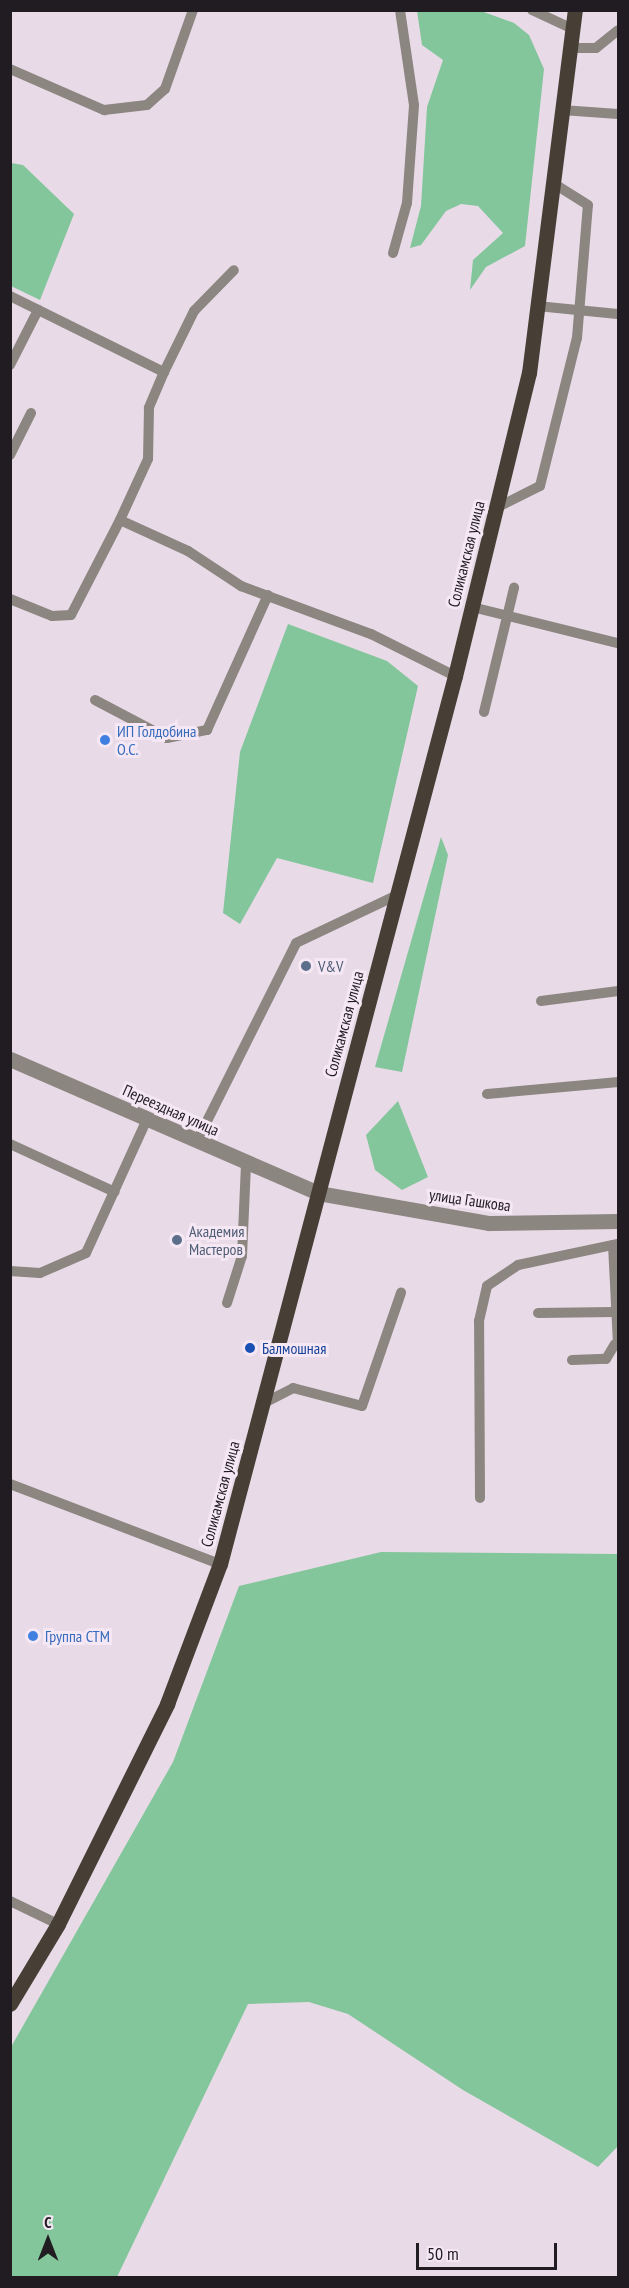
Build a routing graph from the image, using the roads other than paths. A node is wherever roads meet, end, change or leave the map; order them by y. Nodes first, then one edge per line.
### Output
1 (193, 10) edge
2 (400, 10) edge
3 (532, 10) edge
4 (575, 10) edge
5 (573, 29) junction
6 (618, 30) edge
7 (570, 48) junction
8 (10, 69) edge
9 (562, 110) junction
10 (618, 114) edge
11 (553, 183) junction
12 (393, 253) dead end
13 (234, 270) dead end
14 (10, 297) edge
15 (537, 306) junction
16 (38, 310) junction
17 (576, 310) junction
18 (618, 314) edge
19 (10, 365) edge
20 (164, 372) junction
21 (31, 413) dead end
22 (10, 455) edge
23 (496, 508) junction
24 (120, 520) junction
25 (514, 588) dead end
26 (268, 594) junction
27 (10, 599) edge
28 (472, 607) junction
29 (507, 615) junction
30 (618, 643) edge
31 (455, 676) junction
32 (96, 700) dead end
33 (484, 712) dead end
34 (397, 895) junction
35 (618, 991) edge
36 (541, 1001) dead end
37 (10, 1059) edge
38 (618, 1082) edge
39 (487, 1094) dead end
40 (147, 1119) junction
41 (197, 1141) junction
42 (11, 1146) edge
43 (246, 1163) junction
44 (115, 1192) junction
45 (318, 1193) junction
46 (618, 1221) edge
47 (616, 1244) edge
48 (10, 1271) edge
49 (616, 1292) edge
50 (401, 1293) dead end
51 (227, 1303) dead end
52 (614, 1312) junction
53 (538, 1313) dead end
54 (616, 1344) edge
55 (572, 1360) dead end
56 (262, 1404) junction
57 (10, 1484) edge
58 (480, 1498) dead end
59 (220, 1564) junction
60 (10, 1901) edge
61 (58, 1924) junction
62 (10, 2004) edge

1 - 8 lane
2 - 12 lane
3 - 5 lane
4 - 5 main road, Соликамская улица
5 - 7 main road, Соликамская улица
6 - 7 lane
7 - 9 main road, Соликамская улица
9 - 10 lane
9 - 11 main road, Соликамская улица
11 - 15 main road, Соликамская улица
11 - 17 lane
13 - 20 lane
14 - 16 lane
15 - 17 lane
15 - 23 main road, Соликамская улица
16 - 19 lane
16 - 20 lane
17 - 18 lane
17 - 23 lane
20 - 24 lane
21 - 22 lane
23 - 28 main road, Соликамская улица
24 - 26 lane
24 - 27 lane
25 - 29 lane
26 - 31 lane
26 - 32 lane
28 - 29 lane
28 - 31 main road, Соликамская улица
29 - 30 lane
29 - 33 lane
31 - 34 main road, Соликамская улица
34 - 41 lane
34 - 45 main road, Соликамская улица
35 - 36 lane
37 - 40 street, Переездная улица
38 - 39 lane
40 - 41 street, Переездная улица
40 - 44 lane
41 - 43 street, Переездная улица
42 - 44 lane
43 - 45 street, Переездная улица
43 - 51 lane
44 - 48 lane
45 - 46 street, улица Гашкова
45 - 56 main road, Соликамская улица
47 - 49 lane
47 - 58 lane
49 - 52 lane
50 - 56 lane
52 - 53 lane
52 - 54 lane
54 - 55 lane
56 - 59 main road, Соликамская улица
57 - 59 lane
59 - 61 main road, Соликамская улица
60 - 61 lane
61 - 62 main road, Соликамская улица

